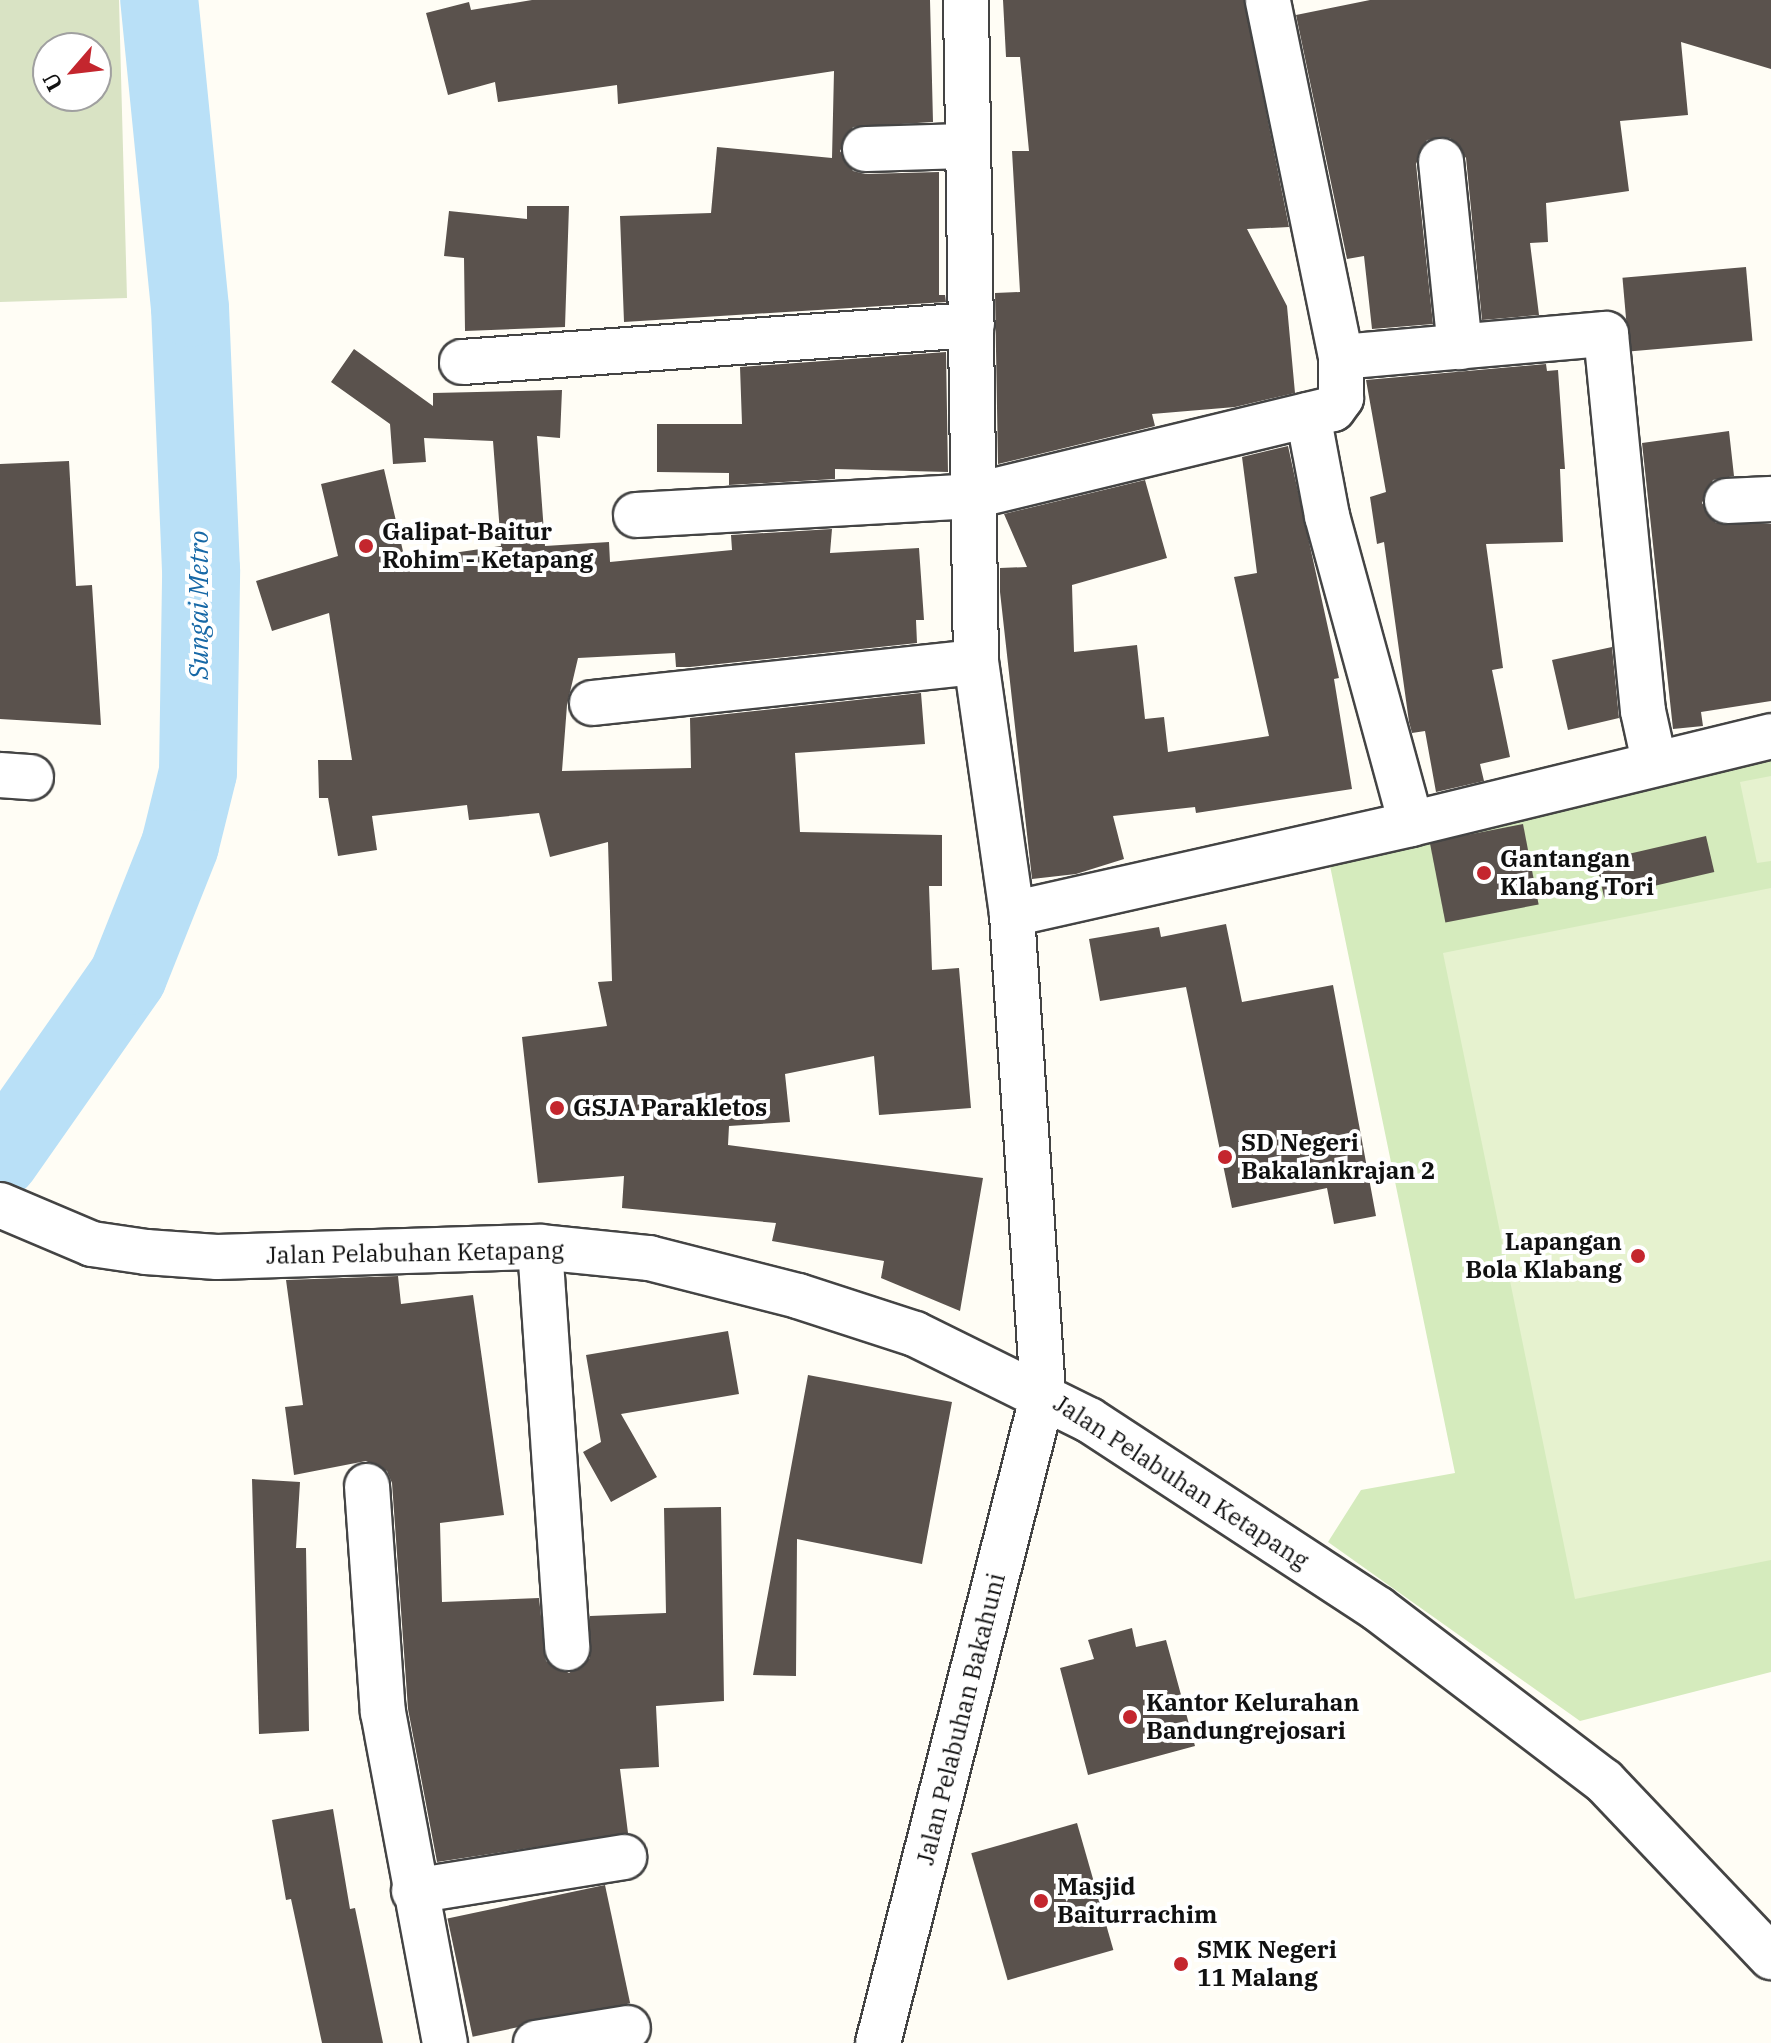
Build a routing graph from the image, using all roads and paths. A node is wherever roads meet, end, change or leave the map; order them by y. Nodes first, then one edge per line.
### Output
1 (966, 0) edge
2 (1268, 0) edge
3 (966, 146) junction
4 (865, 149) dead end
5 (1441, 161) dead end
6 (972, 325) junction
7 (1460, 347) junction
8 (1341, 357) junction
9 (462, 362) dead end
10 (1308, 415) junction
11 (973, 496) junction
12 (1771, 499) edge
13 (1727, 501) dead end
14 (636, 515) dead end
15 (976, 662) junction
16 (592, 703) dead end
17 (1771, 736) edge
18 (1654, 761) junction
19 (1411, 824) junction
20 (1012, 914) junction
21 (0, 1205) edge
22 (540, 1247) junction
23 (1043, 1394) junction
24 (367, 1486) dead end
25 (567, 1648) dead end
26 (624, 1857) dead end
27 (414, 1891) junction
28 (1771, 1957) edge
29 (628, 2028) dead end
30 (445, 2043) edge
31 (536, 2043) edge
32 (878, 2043) edge

1 - 3 street, Jalan Pelabuhan Bakahuni
2 - 8 street
3 - 4 street
3 - 6 street, Jalan Pelabuhan Bakahuni
5 - 7 street
6 - 9 street
6 - 11 street, Jalan Pelabuhan Bakahuni
7 - 8 street
7 - 18 street
8 - 10 street
10 - 11 street
10 - 19 street
11 - 14 street
11 - 15 street, Jalan Pelabuhan Bakahuni
12 - 13 street
15 - 16 street
15 - 20 street, Jalan Pelabuhan Bakahuni
17 - 18 street
18 - 19 street
19 - 20 street
20 - 23 street, Jalan Pelabuhan Bakahuni
21 - 22 street, Jalan Pelabuhan Ketapang
22 - 23 street, Jalan Pelabuhan Ketapang
22 - 25 street
23 - 28 street, Jalan Pelabuhan Ketapang
23 - 32 street, Jalan Pelabuhan Bakahuni
24 - 27 street
26 - 27 street
27 - 30 street
29 - 31 street

